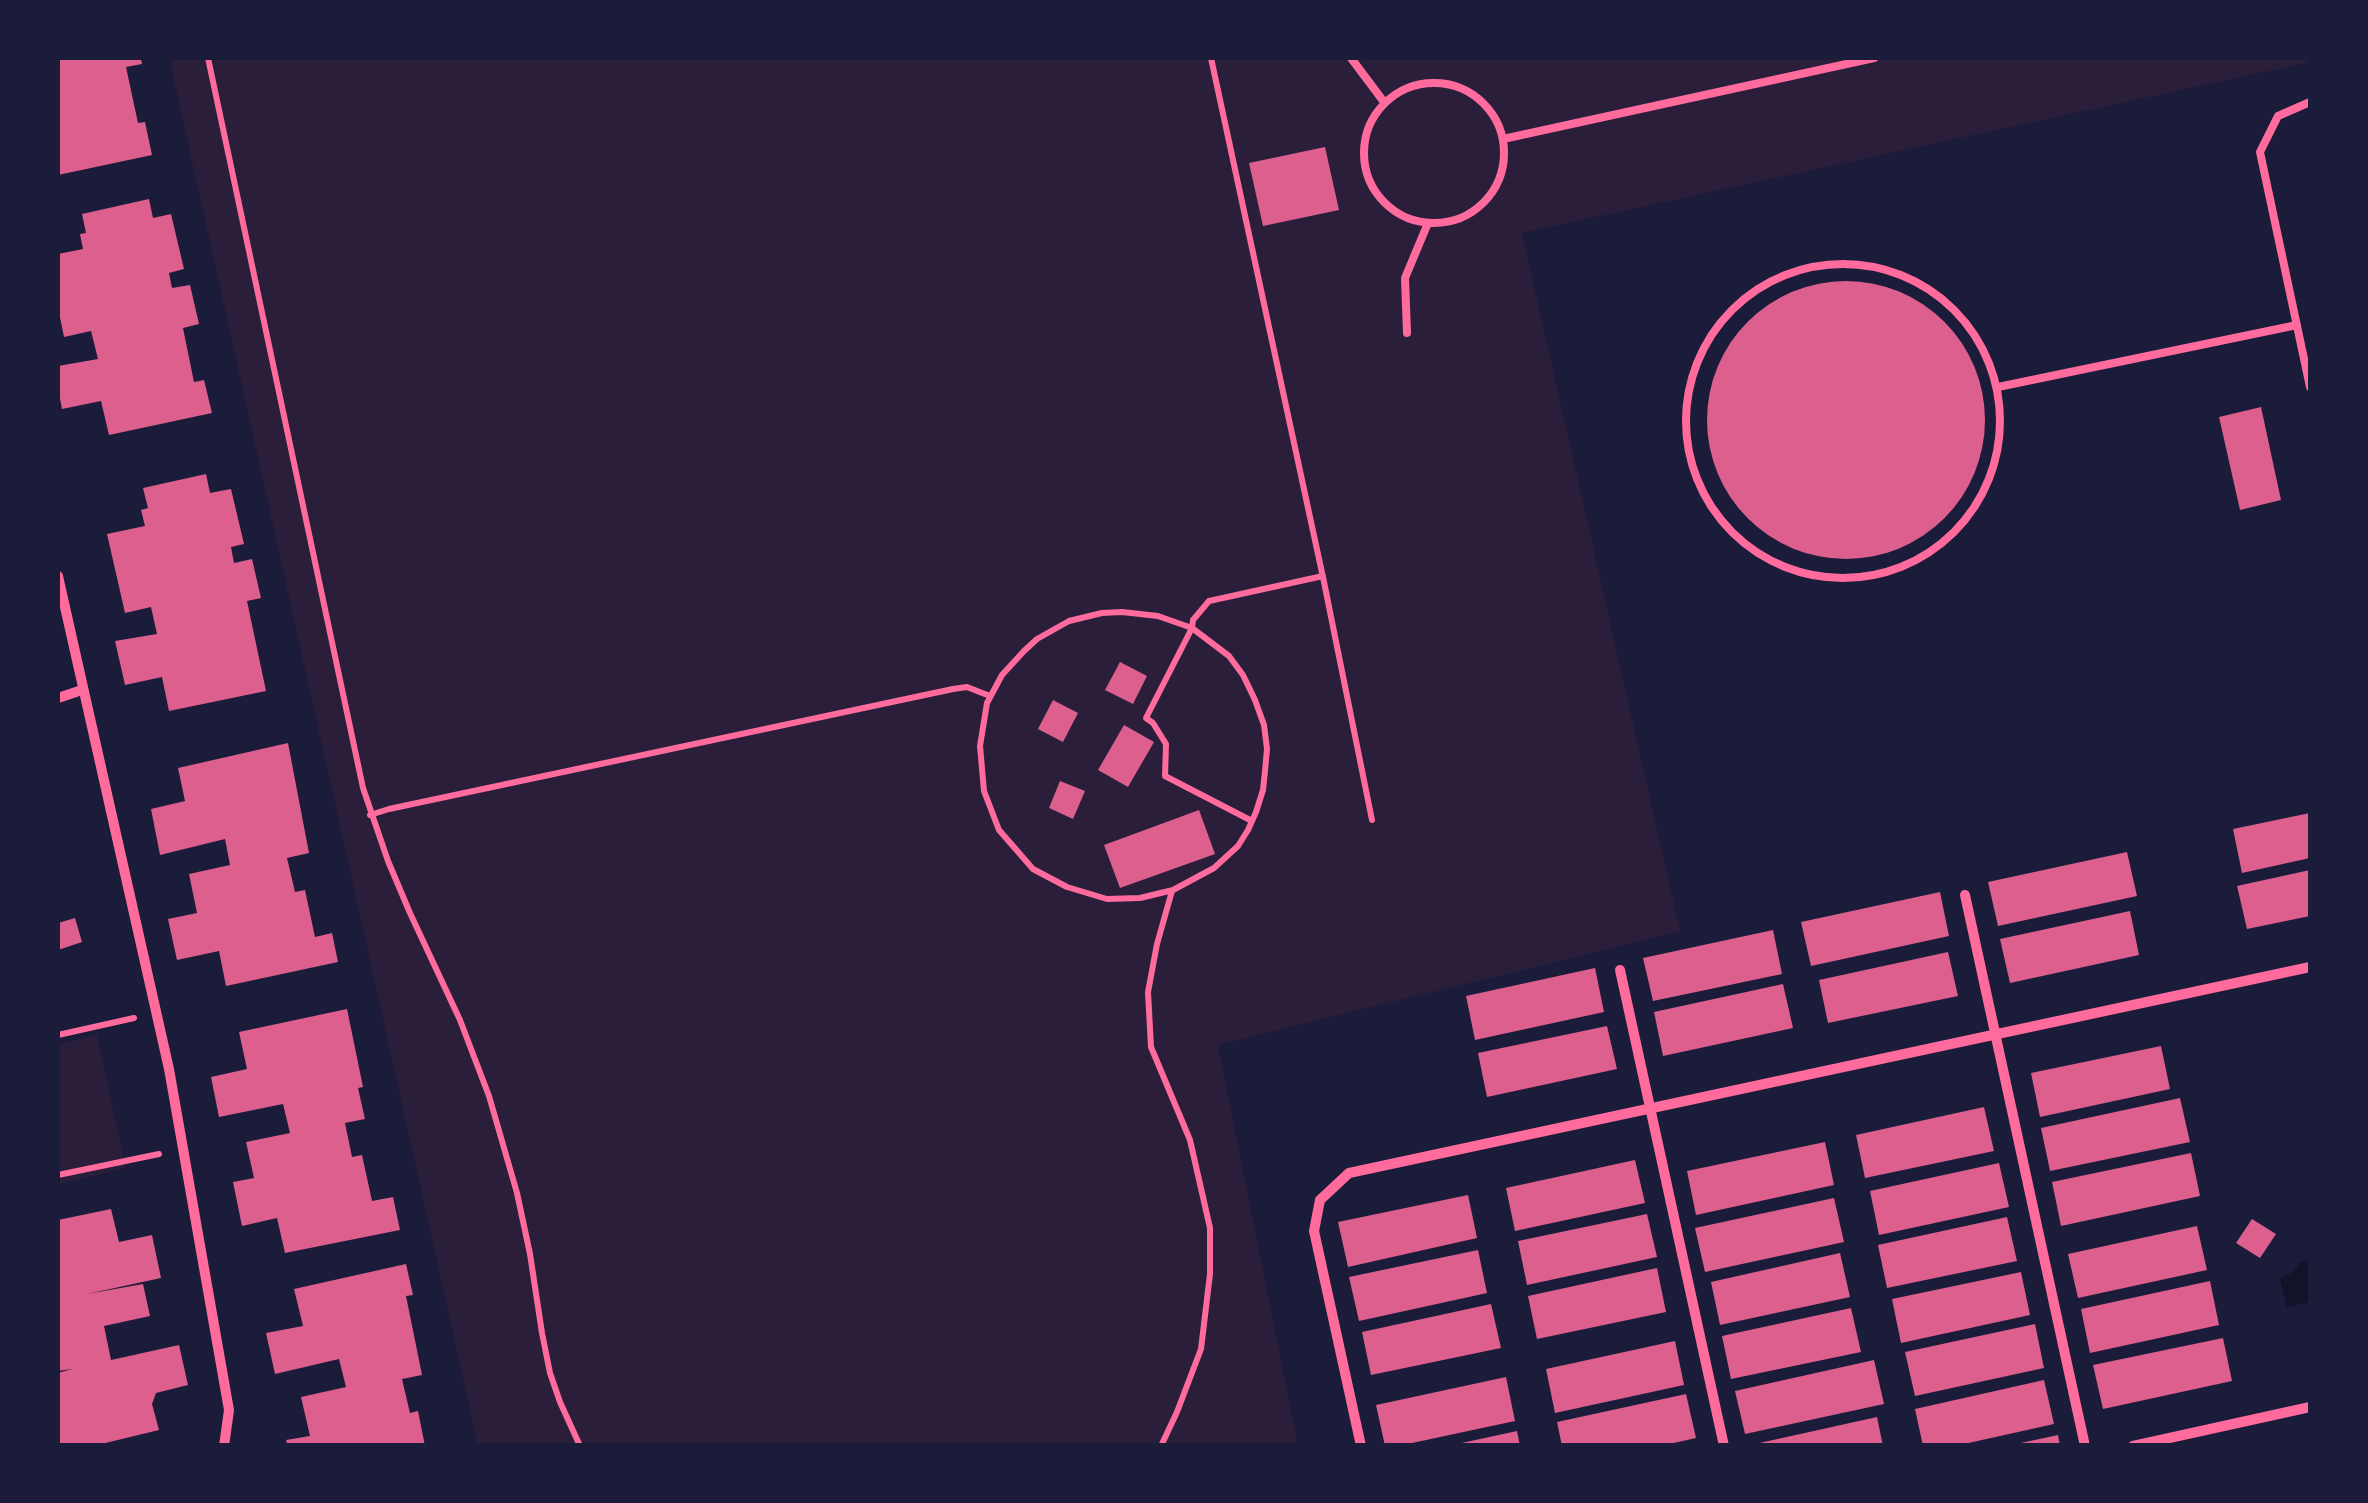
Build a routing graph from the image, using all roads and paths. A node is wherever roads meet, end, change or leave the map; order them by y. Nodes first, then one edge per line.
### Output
1 (208, 58) edge
2 (1211, 58) edge
3 (1351, 58) edge
4 (1874, 58) edge
5 (1384, 102) junction
6 (2310, 102) edge
7 (1503, 139) junction
8 (1428, 223) junction
9 (2297, 324) junction
10 (1408, 333) dead end
11 (1998, 387) junction
12 (2310, 387) edge
13 (58, 576) edge
14 (1322, 576) junction
15 (1192, 628) junction
16 (82, 690) junction
17 (990, 696) junction
18 (58, 698) edge
19 (370, 815) junction
20 (1252, 820) junction
21 (1372, 820) dead end
22 (1173, 890) junction
23 (1965, 895) dead end
24 (2310, 966) edge
25 (1620, 970) dead end
26 (156, 1014) junction
27 (1995, 1034) junction
28 (58, 1035) edge
29 (1650, 1109) junction
30 (183, 1149) junction
31 (58, 1176) edge
32 (2310, 1406) edge
33 (224, 1446) edge
34 (580, 1446) edge
35 (1161, 1446) edge
36 (1361, 1446) edge
37 (1724, 1446) edge
38 (2085, 1446) edge
39 (2132, 1446) edge

1 - 19 path
2 - 14 path
3 - 5 lane
4 - 7 lane
5 - 7 lane
5 - 8 lane
6 - 9 lane
7 - 8 lane
8 - 10 lane
9 - 11 lane
9 - 12 lane
11 - 11 lane
13 - 16 street
14 - 15 path
14 - 21 path
15 - 17 path
15 - 20 path
15 - 20 path
16 - 18 street
16 - 26 street
17 - 19 path
17 - 22 path
19 - 34 path
20 - 22 path
22 - 35 path
23 - 27 street
24 - 27 street
25 - 29 street
26 - 28 path
26 - 30 street
27 - 29 street
27 - 38 street
29 - 36 street
29 - 37 street
30 - 31 path
30 - 33 street
32 - 39 street

